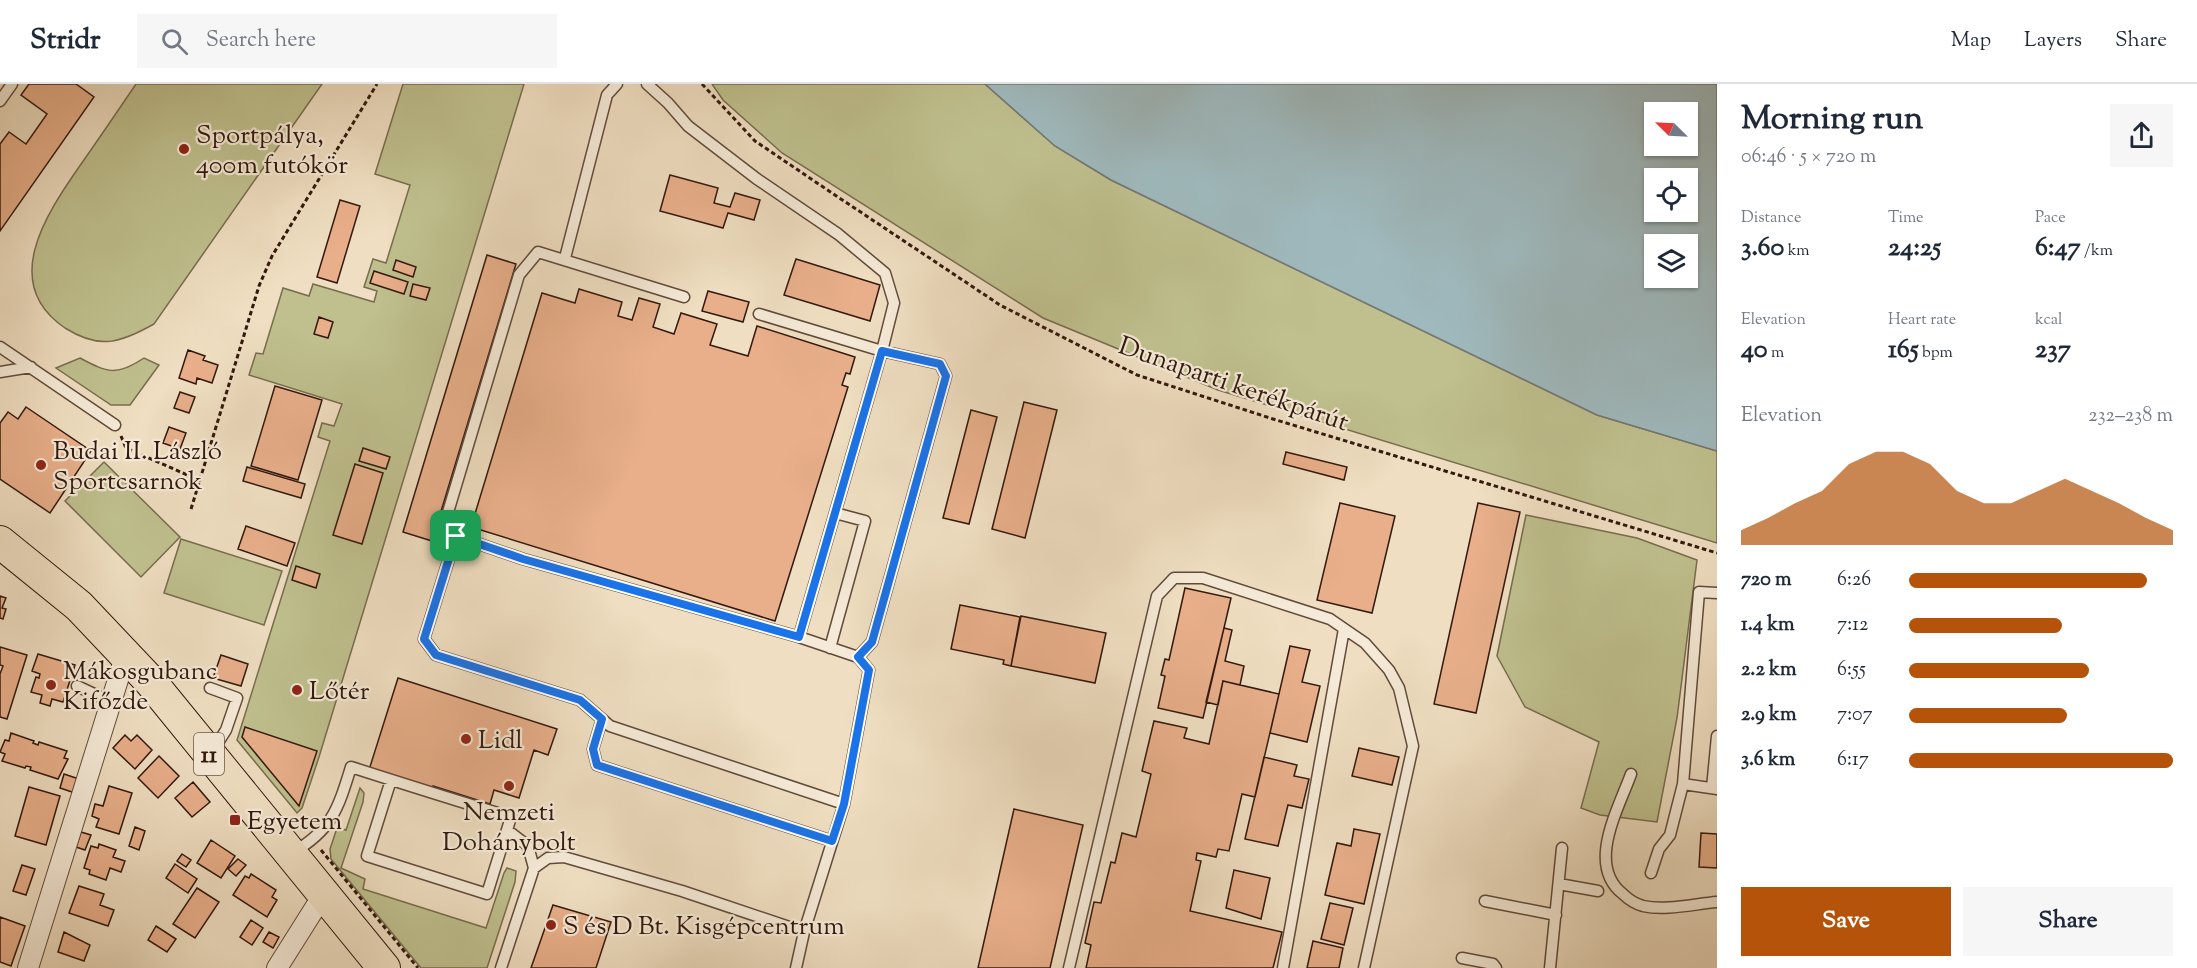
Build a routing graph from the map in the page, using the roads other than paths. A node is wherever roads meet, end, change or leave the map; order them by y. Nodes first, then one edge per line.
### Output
1 (12, 84) edge
2 (617, 84) edge
3 (647, 84) edge
4 (0, 101) edge
5 (565, 258) junction
6 (684, 297) dead end
7 (759, 314) dead end
8 (0, 346) edge
9 (882, 351) junction
10 (31, 367) junction
11 (0, 372) edge
12 (116, 425) road end
13 (835, 513) junction
14 (456, 536) junction
15 (0, 542) edge
16 (1717, 593) edge
17 (1344, 629) junction
18 (799, 637) junction
19 (831, 648) junction
20 (126, 654) junction
21 (858, 657) junction
22 (77, 686) dead end
23 (210, 688) dead end
24 (111, 702) junction
25 (602, 719) junction
26 (1717, 736) edge
27 (210, 755) junction
28 (1630, 774) dead end
29 (391, 780) junction
30 (1683, 784) junction
31 (1715, 789) edge
32 (844, 804) junction
33 (507, 830) junction
34 (832, 841) junction
35 (302, 848) junction
36 (1562, 848) dead end
37 (534, 868) junction
38 (1651, 873) dead end
39 (1559, 885) junction
40 (1598, 891) dead end
41 (324, 895) junction
42 (1485, 901) dead end
43 (1717, 902) edge
44 (1556, 915) junction
45 (804, 932) junction
46 (1462, 958) dead end
47 (28, 968) edge
48 (277, 968) edge
49 (384, 968) edge
50 (501, 968) edge
51 (796, 968) edge
52 (1068, 968) edge
53 (1283, 968) edge
54 (1365, 968) edge
55 (1496, 968) edge
56 (1550, 968) edge

1 - 4 lane
2 - 5 lane
3 - 9 lane
5 - 6 lane
5 - 14 lane
7 - 9 lane
8 - 10 lane
9 - 13 lane
9 - 21 lane
10 - 11 lane
10 - 12 lane
13 - 18 lane
13 - 19 lane
14 - 18 lane
14 - 25 lane
15 - 20 main road, 11
16 - 30 lane
17 - 52 lane
17 - 53 lane
17 - 54 lane
18 - 19 lane
19 - 21 lane
20 - 24 street
20 - 27 main road, 11
21 - 32 lane
22 - 24 lane
23 - 27 lane
24 - 47 street
25 - 32 lane
25 - 34 lane
26 - 31 lane
27 - 35 main road, 11
28 - 43 lane
29 - 33 lane
29 - 33 lane
29 - 35 lane
30 - 31 lane
30 - 38 lane
32 - 34 lane
33 - 37 lane
34 - 45 lane
35 - 41 main road, 11
36 - 39 lane
37 - 45 lane
37 - 50 lane
39 - 40 lane
39 - 44 lane
41 - 48 street
41 - 49 main road, 11
42 - 44 lane
44 - 56 lane
45 - 51 lane
46 - 55 lane

